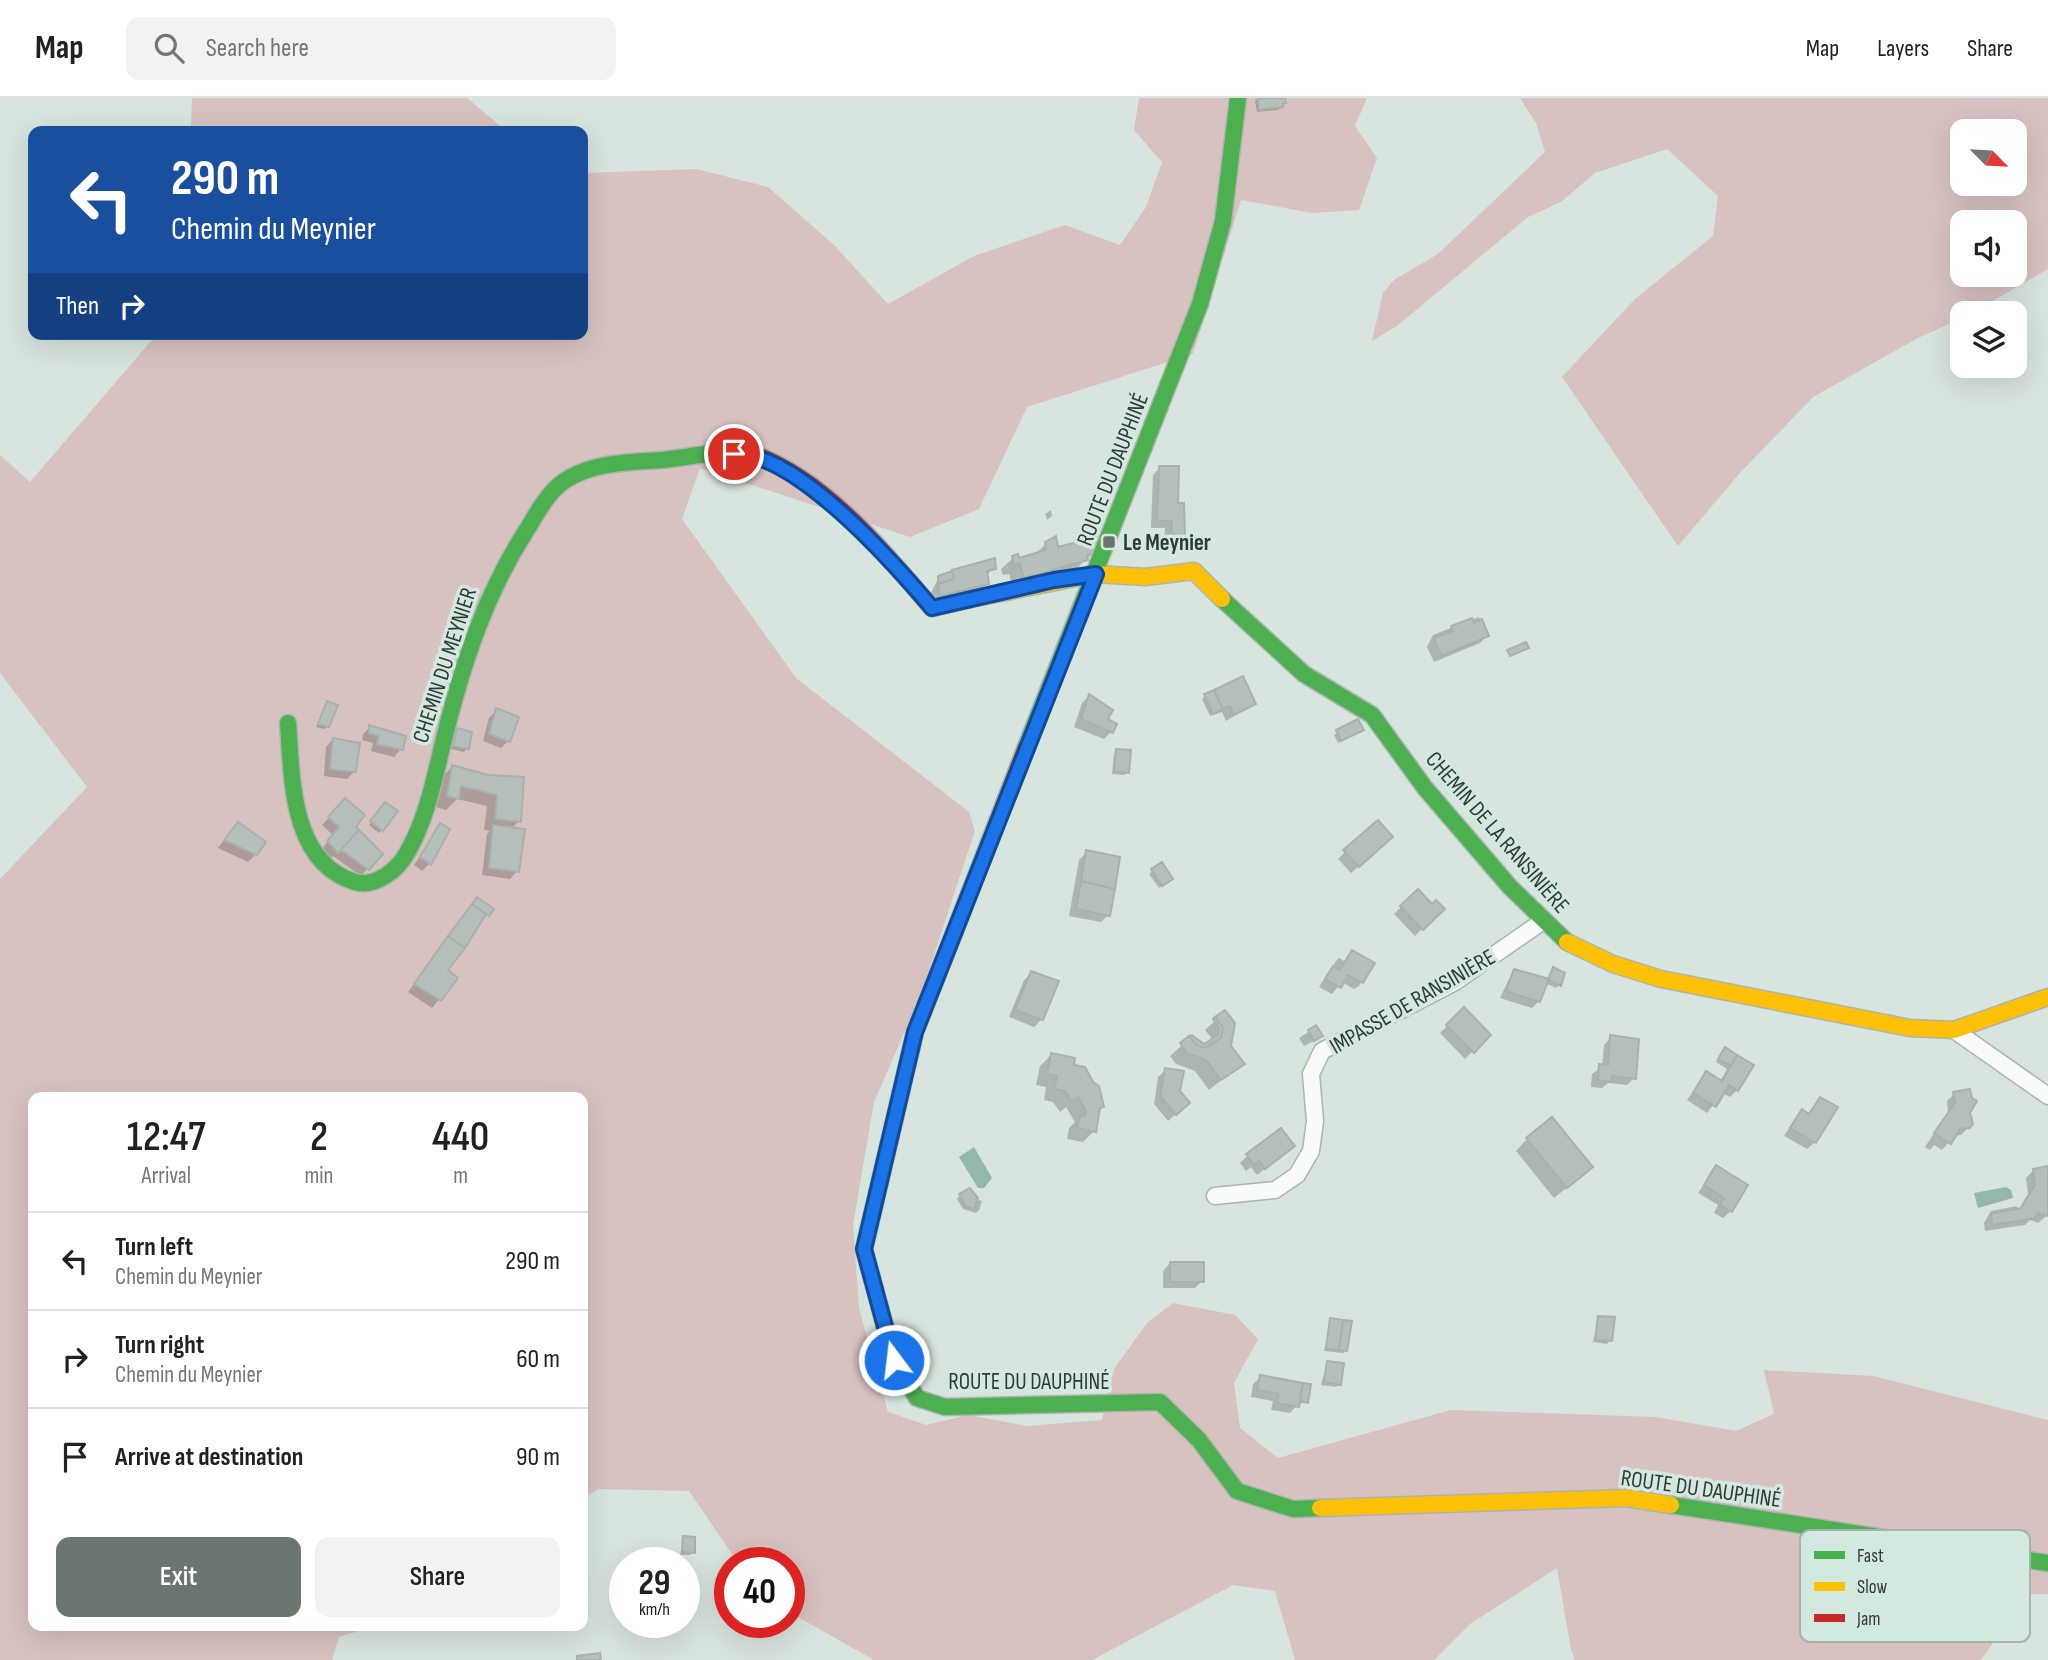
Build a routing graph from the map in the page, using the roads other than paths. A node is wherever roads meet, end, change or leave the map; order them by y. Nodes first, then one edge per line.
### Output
1 (1238, 98) edge
2 (1096, 574) junction
3 (288, 723) dead end
4 (1543, 921) junction
5 (2048, 997) edge
6 (1954, 1030) junction
7 (2048, 1096) edge
8 (1215, 1196) dead end
9 (1834, 1530) edge
10 (2030, 1560) edge
11 (2048, 1563) edge

1 - 2 street, ROUTE DU DAUPHINÉ
2 - 3 street, CHEMIN DU MEYNIER
2 - 4 street, CHEMIN DE LA RANSINIÈRE
2 - 9 street, ROUTE DU DAUPHINÉ
4 - 6 street, CHEMIN DE LA RANSINIÈRE
4 - 8 street, IMPASSE DE RANSINIÈRE
5 - 6 street, CHEMIN DE LA RANSINIÈRE
6 - 7 street
10 - 11 street, ROUTE DU DAUPHINÉ

